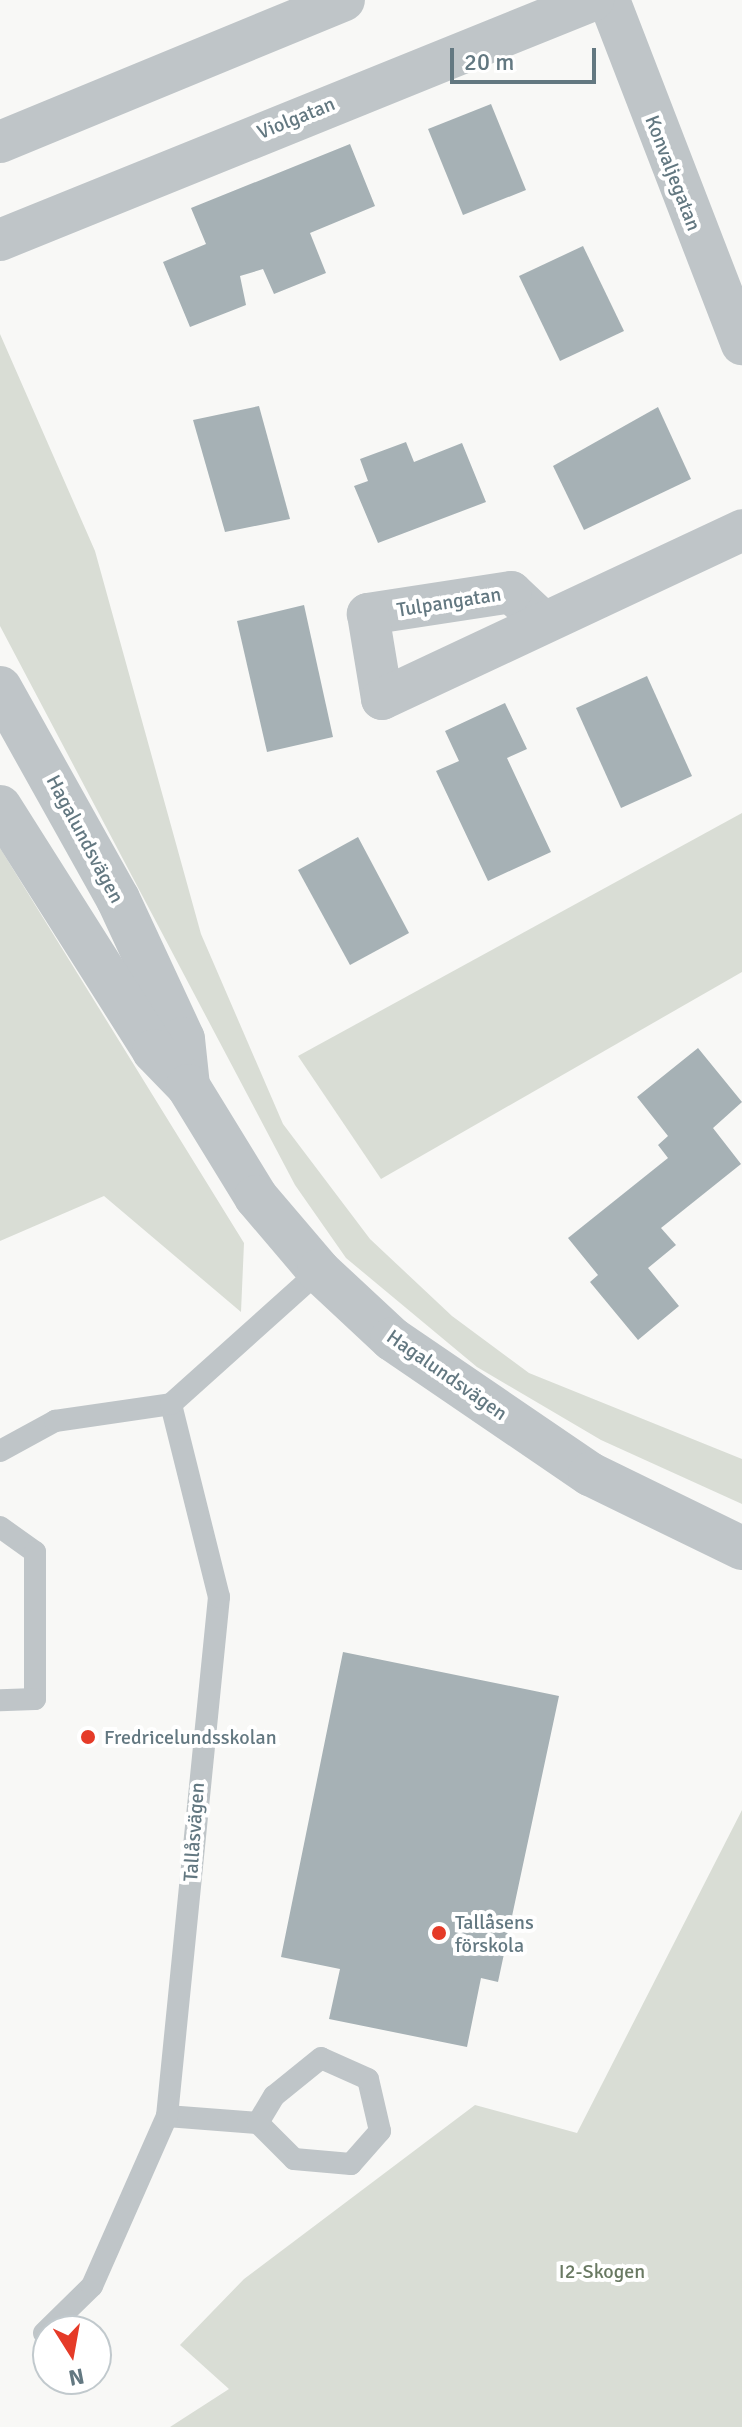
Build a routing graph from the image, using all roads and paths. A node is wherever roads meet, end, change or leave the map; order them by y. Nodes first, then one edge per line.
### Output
1 (344, 0) edge
2 (593, 0) edge
3 (609, 0) edge
4 (0, 142) edge
5 (0, 240) edge
6 (742, 344) edge
7 (742, 530) edge
8 (542, 621) dead end
9 (0, 688) edge
10 (0, 807) edge
11 (188, 1086) junction
12 (319, 1271) junction
13 (171, 1404) junction
14 (0, 1451) edge
15 (0, 1527) edge
16 (742, 1548) edge
17 (0, 1700) edge
18 (167, 2116) junction
19 (258, 2123) junction
20 (62, 2315) edge

1 - 4 street
2 - 5 street, Violgatan
3 - 6 street, Konvaljegatan
7 - 8 street
9 - 11 street, Hagalundsvägen
10 - 11 street, Hagalundsvägen
11 - 12 street, Hagalundsvägen
12 - 13 lane
12 - 16 street, Hagalundsvägen
13 - 14 lane
13 - 18 lane, Tallåsvägen
15 - 17 lane
18 - 19 lane
18 - 20 lane, Tallåsvägen
19 - 19 lane

